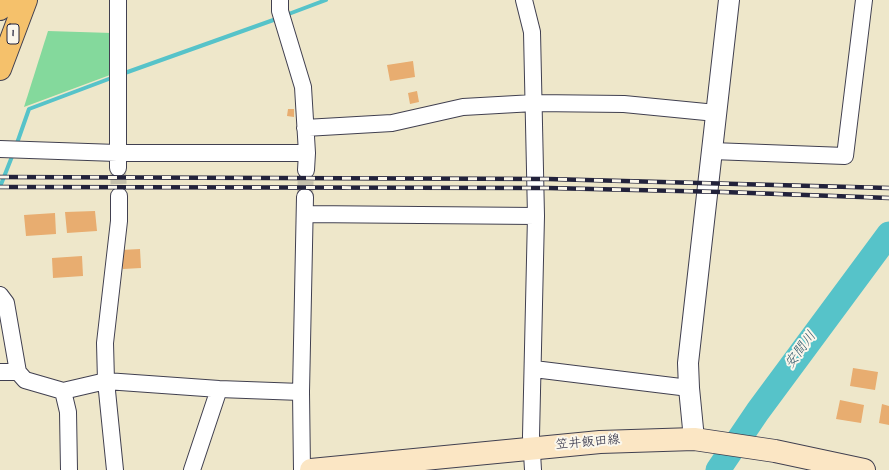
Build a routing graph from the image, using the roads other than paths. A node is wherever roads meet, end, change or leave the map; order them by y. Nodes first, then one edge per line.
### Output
1 (4, 0) edge
2 (26, 0) edge
3 (118, 0) edge
4 (524, 0) edge
5 (729, 0) edge
6 (864, 0) edge
7 (0, 9) edge
8 (281, 11) edge
9 (0, 68) edge
10 (534, 103) junction
11 (716, 113) junction
12 (305, 128) junction
13 (0, 149) edge
14 (712, 151) junction
15 (307, 153) junction
16 (118, 161) junction
17 (306, 170) tunnel mouth
18 (119, 196) tunnel mouth
19 (306, 197) tunnel mouth
20 (305, 214) junction
21 (536, 216) junction
22 (0, 295) edge
23 (534, 369) junction
24 (0, 372) edge
25 (18, 372) junction
26 (106, 381) junction
27 (689, 388) junction
28 (219, 389) junction
29 (63, 390) junction
30 (301, 392) junction
31 (698, 439) junction
32 (533, 460) edge
33 (347, 469) edge
34 (69, 470) edge
35 (115, 470) edge
36 (192, 470) edge
37 (302, 470) edge
38 (311, 470) edge
39 (864, 470) edge

1 - 7 highway, 1
2 - 9 highway, 1
3 - 16 street
4 - 10 street
5 - 11 street
6 - 14 street
8 - 12 street
10 - 11 street
10 - 12 street
10 - 21 street
11 - 14 street
12 - 15 street
13 - 16 street
14 - 27 street
15 - 16 street
15 - 17 street
18 - 26 street
19 - 20 street
20 - 21 street
20 - 30 street
21 - 23 street
22 - 25 street
23 - 27 street
23 - 32 street
24 - 25 street
25 - 29 street
26 - 28 street
26 - 29 street
26 - 35 street
27 - 31 street
28 - 30 street
28 - 36 street
29 - 34 street
30 - 37 street
31 - 32 main road, 笠井飯田線
31 - 39 main road, 笠井飯田線
32 - 33 main road, 笠井飯田線
33 - 38 main road, 笠井飯田線

